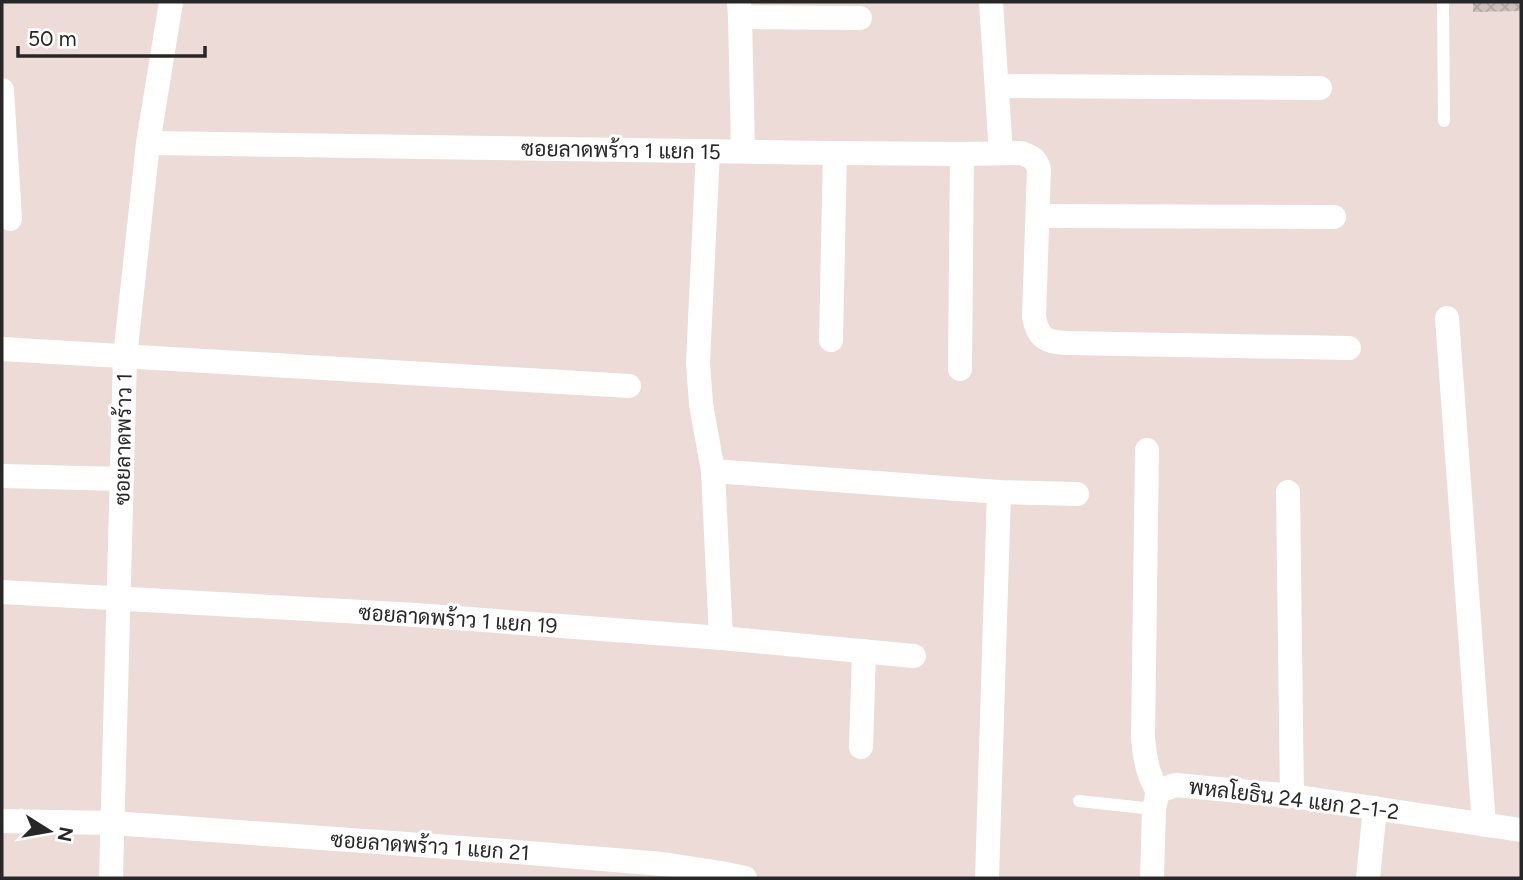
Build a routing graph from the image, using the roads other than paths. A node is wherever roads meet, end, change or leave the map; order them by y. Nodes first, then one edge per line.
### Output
1 (171, 2) edge
2 (991, 2) edge
3 (1443, 2) edge
4 (739, 9) edge
5 (860, 18) dead end
6 (997, 86) junction
7 (1321, 88) dead end
8 (2, 90) edge
9 (1444, 121) dead end
10 (148, 143) junction
11 (708, 151) junction
12 (743, 151) junction
13 (835, 153) junction
14 (1001, 153) junction
15 (962, 154) junction
16 (1039, 216) junction
17 (1334, 217) dead end
18 (10, 219) dead end
19 (1447, 318) dead end
20 (831, 340) dead end
21 (1349, 348) dead end
22 (2, 349) edge
23 (125, 357) junction
24 (960, 369) dead end
25 (629, 386) dead end
26 (1147, 450) dead end
27 (713, 471) junction
28 (2, 476) edge
29 (122, 479) junction
30 (999, 492) junction
31 (1288, 492) dead end
32 (1076, 494) dead end
33 (2, 592) edge
34 (120, 600) junction
35 (721, 638) junction
36 (864, 651) junction
37 (914, 656) dead end
38 (861, 747) dead end
39 (1292, 796) junction
40 (1156, 800) junction
41 (1079, 802) dead end
42 (1375, 808) junction
43 (2, 821) edge
44 (114, 823) junction
45 (1484, 825) junction
46 (1521, 830) edge
47 (111, 878) edge
48 (745, 878) edge
49 (987, 878) edge
50 (1152, 878) edge
51 (1368, 878) edge

1 - 10 street, ซอยลาดพร้าว 1
2 - 6 street
3 - 9 lane
4 - 5 street
4 - 12 street
6 - 7 street
6 - 14 street
8 - 18 street
10 - 11 street, ซอยลาดพร้าว 1 แยก 15
10 - 23 street, ซอยลาดพร้าว 1
11 - 12 street, ซอยลาดพร้าว 1 แยก 15
11 - 27 street
12 - 13 street, ซอยลาดพร้าว 1 แยก 15
13 - 15 street, ซอยลาดพร้าว 1 แยก 15
13 - 20 street
14 - 15 street, ซอยลาดพร้าว 1 แยก 15
14 - 16 street, ซอยลาดพร้าว 1 แยก 15
15 - 24 street
16 - 17 street
16 - 21 street
19 - 45 street
22 - 23 street
23 - 25 street
23 - 29 street, ซอยลาดพร้าว 1
26 - 40 street, พหลโยธิน 24 แยก 2-1-2
27 - 30 street
27 - 35 street
28 - 29 street
29 - 34 street, ซอยลาดพร้าว 1
30 - 32 street
30 - 49 street
31 - 39 street
33 - 34 street, ซอยลาดพร้าว 1 แยก 19
34 - 35 street, ซอยลาดพร้าว 1 แยก 19
34 - 44 street, ซอยลาดพร้าว 1
35 - 36 street, ซอยลาดพร้าว 1 แยก 19
36 - 37 street, ซอยลาดพร้าว 1 แยก 19
36 - 38 street
39 - 40 street, พหลโยธิน 24 แยก 2-1-2
39 - 42 street, พหลโยธิน 24 แยก 2-1-2
40 - 41 lane
40 - 50 street
42 - 45 street, พหลโยธิน 24 แยก 2-1-2
42 - 51 street
43 - 44 street, ซอยลาดพร้าว 1 แยก 21
44 - 47 street, ซอยลาดพร้าว 1
44 - 48 street, ซอยลาดพร้าว 1 แยก 21
45 - 46 street, พหลโยธิน 24 แยก 2-1-2

